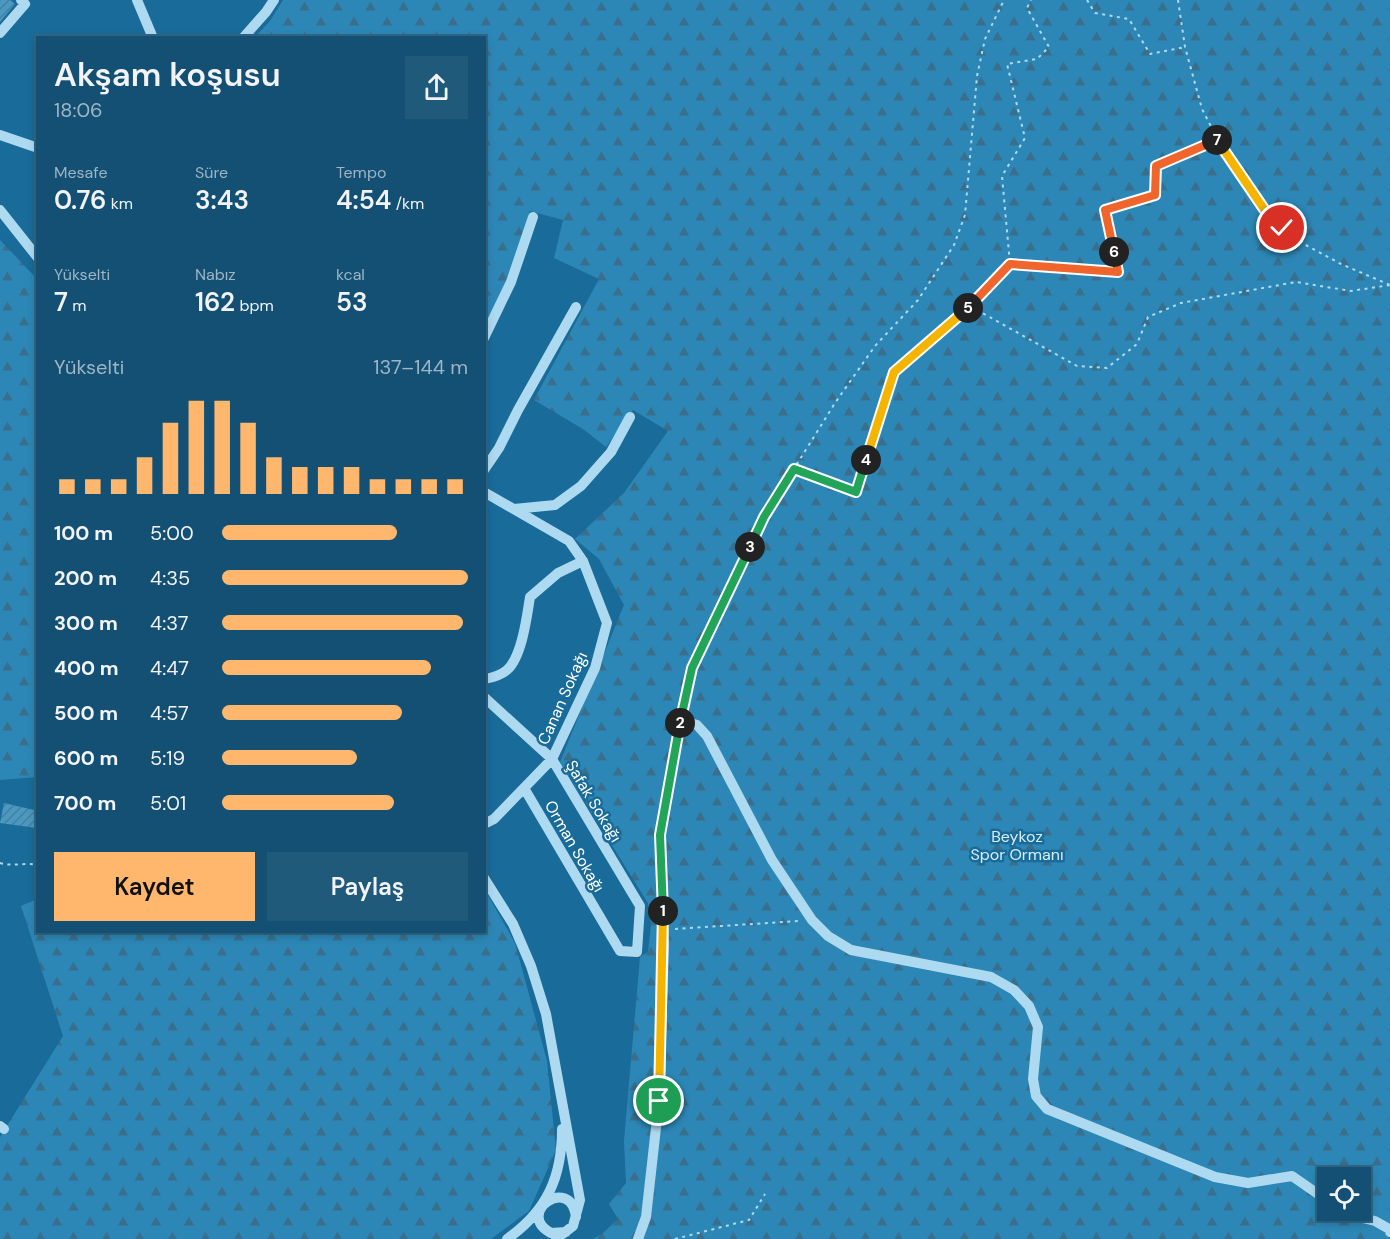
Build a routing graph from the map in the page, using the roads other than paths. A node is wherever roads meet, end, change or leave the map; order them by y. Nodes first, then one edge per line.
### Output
1 (21, 0) edge
2 (137, 0) edge
3 (274, 0) edge
4 (0, 33) edge
5 (152, 36) edge
6 (245, 36) edge
7 (0, 135) edge
8 (36, 147) edge
9 (0, 210) edge
10 (533, 217) dead end
11 (36, 255) edge
12 (576, 307) dead end
13 (486, 334) edge
14 (630, 417) dead end
15 (486, 467) edge
16 (486, 493) edge
17 (514, 509) junction
18 (583, 561) junction
19 (486, 678) edge
20 (486, 699) edge
21 (552, 759) junction
22 (524, 788) junction
23 (486, 823) edge
24 (486, 881) edge
25 (636, 952) joint
26 (563, 1110) junction
27 (1317, 1193) edge
28 (543, 1205) junction
29 (1371, 1220) edge
30 (572, 1226) junction
31 (1390, 1232) edge
32 (507, 1239) edge
33 (556, 1239) edge
34 (638, 1239) edge

1 - 4 street
2 - 5 street
3 - 6 street
7 - 8 street
9 - 11 street
10 - 13 street
12 - 15 street
14 - 17 street
16 - 17 street, Canan Sokağı
17 - 18 street, Canan Sokağı
18 - 19 street
18 - 21 street, Canan Sokağı
20 - 21 street, Şafak Sokağı
21 - 22 street, Canan Sokağı
21 - 25 street, Şafak Sokağı
22 - 23 street
22 - 25 street, Orman Sokağı
24 - 26 street
26 - 28 street
26 - 30 street
27 - 34 street
28 - 30 street
28 - 30 street
28 - 32 street
29 - 31 street
30 - 33 street

